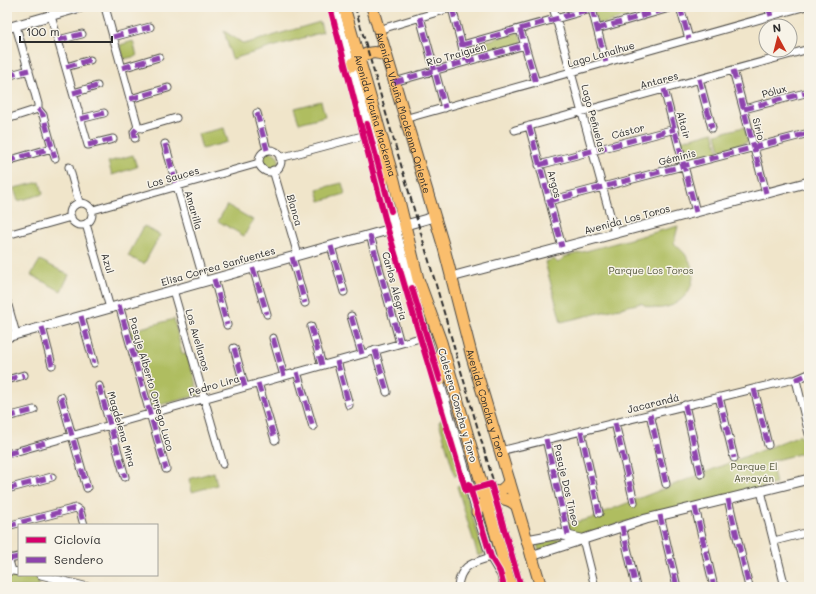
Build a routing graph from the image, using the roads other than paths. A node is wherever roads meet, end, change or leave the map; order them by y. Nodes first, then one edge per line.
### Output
1 (81, 7) edge
2 (105, 7) edge
3 (334, 7) edge
4 (344, 7) edge
5 (372, 7) edge
6 (453, 7) edge
7 (553, 7) edge
8 (640, 7) edge
9 (673, 7) edge
10 (680, 7) edge
11 (768, 7) edge
12 (803, 7) edge
13 (595, 8) edge
14 (52, 16) junction
15 (643, 16) junction
16 (771, 16) junction
17 (420, 17) junction
18 (556, 19) junction
19 (12, 27) edge
20 (150, 27) dead end
21 (520, 29) junction
22 (597, 29) junction
23 (378, 30) junction
24 (82, 34) dead end
25 (113, 37) junction
26 (689, 39) junction
27 (58, 40) junction
28 (462, 45) junction
29 (525, 45) junction
30 (809, 49) edge
31 (386, 56) junction
32 (159, 57) dead end
33 (359, 57) junction
34 (90, 60) dead end
35 (466, 61) junction
36 (606, 63) junction
37 (351, 66) junction
38 (66, 67) junction
39 (122, 68) junction
40 (29, 70) junction
41 (434, 70) junction
42 (733, 70) junction
43 (571, 73) junction
44 (7, 76) edge
45 (699, 79) junction
46 (394, 82) junction
47 (536, 83) junction
48 (97, 86) dead end
49 (168, 88) dead end
50 (664, 89) junction
51 (809, 92) edge
52 (73, 93) junction
53 (130, 99) junction
54 (445, 108) junction
55 (38, 109) junction
56 (744, 109) junction
57 (582, 112) junction
58 (104, 113) dead end
59 (257, 113) dead end
60 (176, 118) dead end
61 (7, 119) edge
62 (80, 119) junction
63 (404, 119) junction
64 (138, 126) junction
65 (529, 126) junction
66 (712, 128) dead end
67 (675, 129) junction
68 (515, 130) dead end
69 (809, 133) edge
70 (370, 134) junction
71 (135, 138) dead end
72 (113, 139) dead end
73 (165, 144) dead end
74 (384, 145) junction
75 (754, 147) junction
76 (52, 148) junction
77 (267, 150) junction
78 (592, 151) junction
79 (55, 158) dead end
80 (280, 158) junction
81 (7, 161) edge
82 (259, 163) junction
83 (539, 165) junction
84 (684, 166) junction
85 (69, 167) dead end
86 (274, 170) junction
87 (384, 182) junction
88 (809, 182) edge
89 (177, 187) junction
90 (602, 187) junction
91 (766, 193) junction
92 (549, 201) junction
93 (79, 202) junction
94 (93, 210) junction
95 (696, 212) junction
96 (70, 217) junction
97 (434, 217) junction
98 (86, 224) junction
99 (399, 227) junction
100 (615, 233) junction
101 (7, 235) edge
102 (370, 235) junction
103 (330, 246) junction
104 (562, 247) junction
105 (295, 256) junction
106 (253, 268) junction
107 (451, 277) junction
108 (214, 279) junction
109 (204, 282) junction
110 (173, 290) junction
111 (344, 292) dead end
112 (7, 302) edge
113 (305, 303) dead end
114 (119, 305) junction
115 (110, 308) junction
116 (266, 314) dead end
117 (81, 316) junction
118 (351, 316) dead end
119 (227, 325) dead end
120 (42, 327) junction
121 (311, 327) dead end
122 (11, 336) edge
123 (427, 336) junction
124 (273, 338) dead end
125 (441, 342) junction
126 (400, 343) junction
127 (234, 348) dead end
128 (375, 350) junction
129 (362, 354) junction
130 (337, 361) junction
131 (94, 362) dead end
132 (52, 365) dead end
133 (322, 365) junction
134 (298, 372) junction
135 (809, 374) edge
136 (24, 375) dead end
137 (284, 376) junction
138 (7, 380) edge
139 (440, 380) junction
140 (795, 380) junction
141 (258, 383) junction
142 (100, 386) dead end
143 (245, 387) junction
144 (754, 388) junction
145 (387, 392) dead end
146 (61, 397) dead end
147 (719, 397) junction
148 (204, 398) junction
149 (349, 405) dead end
150 (685, 406) junction
151 (34, 410) dead end
152 (150, 414) junction
153 (650, 414) junction
154 (7, 417) edge
155 (615, 422) junction
156 (110, 425) junction
157 (313, 426) dead end
158 (581, 431) junction
159 (809, 434) edge
160 (72, 435) junction
161 (546, 439) junction
162 (275, 440) dead end
163 (768, 445) dead end
164 (500, 450) junction
165 (7, 454) edge
166 (734, 458) dead end
167 (223, 464) dead end
168 (166, 469) dead end
169 (701, 474) dead end
170 (52, 477) dead end
171 (125, 477) dead end
172 (809, 479) edge
173 (509, 481) junction
174 (666, 484) dead end
175 (87, 488) dead end
176 (7, 489) edge
177 (471, 489) junction
178 (761, 491) junction
179 (485, 498) junction
180 (728, 499) junction
181 (634, 502) dead end
182 (516, 505) junction
183 (695, 507) junction
184 (477, 512) junction
185 (599, 513) dead end
186 (660, 515) junction
187 (84, 524) edge
188 (7, 526) edge
189 (622, 526) junction
190 (809, 534) edge
191 (568, 535) junction
192 (583, 539) junction
193 (527, 540) junction
194 (774, 541) junction
195 (531, 556) junction
196 (8, 557) edge
197 (491, 557) junction
198 (13, 571) edge
199 (500, 572) joint
200 (45, 576) edge
201 (509, 586) edge
202 (88, 587) edge
203 (458, 587) edge
204 (541, 587) edge
205 (595, 587) edge
206 (636, 587) edge
207 (677, 587) edge
208 (714, 587) edge
209 (749, 587) edge
210 (785, 587) edge

1 - 14 street
2 - 25 street
3 - 37 street, Caletera Concha y Toro
4 - 33 main road, Avenida Vicuña Mackenna
5 - 23 main road, Avenida Vicuña Mackenna Oriente
6 - 17 street
6 - 28 street
7 - 18 street, Lago Peñuelas
8 - 15 street
9 - 15 street
10 - 26 street
11 - 16 street
12 - 16 street, Lago Lanalhue
13 - 18 street
13 - 22 street
14 - 19 street
14 - 27 street
15 - 22 street
16 - 26 street, Lago Lanalhue
17 - 23 street
17 - 41 street
18 - 21 street
18 - 43 street, Lago Peñuelas
19 - 40 street
20 - 25 street
21 - 28 street
21 - 29 street
22 - 36 street
23 - 31 main road, Avenida Vicuña Mackenna Oriente
24 - 27 street
25 - 39 street
26 - 36 street, Lago Lanalhue
27 - 38 street
28 - 35 street
29 - 35 street, Río Traiguén
29 - 47 street
30 - 42 street, Antares
31 - 33 main road
31 - 46 main road, Avenida Vicuña Mackenna Oriente
32 - 39 street
33 - 37 main road
33 - 74 main road, Avenida Vicuña Mackenna
34 - 38 street
35 - 41 street, Río Traiguén
36 - 43 street, Lago Lanalhue
37 - 70 street, Caletera Concha y Toro
38 - 52 street
39 - 53 street
40 - 44 street
40 - 55 street
41 - 46 street, Río Traiguén
41 - 54 street
42 - 45 street, Antares
42 - 56 street, Sirio
43 - 47 street, Lago Lanalhue
43 - 57 street, Lago Peñuelas
45 - 50 street, Antares
45 - 66 street
46 - 63 main road, Avenida Vicuña Mackenna Oriente
47 - 54 street, Lago Lanalhue
48 - 52 street
49 - 53 street
50 - 57 street, Antares
50 - 67 street, Altair
51 - 56 street, Pólux
52 - 62 street
53 - 64 street
54 - 63 street, Lago Lanalhue
55 - 61 street
55 - 76 street
56 - 75 street, Sirio
57 - 65 street, Antares
57 - 78 street, Lago Peñuelas
58 - 62 street
59 - 77 street
60 - 64 street
62 - 72 street
63 - 97 main road, Avenida Vicuña Mackenna Oriente
64 - 71 street
65 - 68 street, Antares
65 - 83 street, Argos
67 - 78 street, Cástor
67 - 84 street, Altair
69 - 75 street, Géminis
70 - 80 street
70 - 87 street, Caletera Concha y Toro
73 - 89 street, Amarilla
74 - 87 main road
74 - 99 main road, Avenida Vicuña Mackenna
75 - 84 street, Géminis
75 - 91 street, Sirio
76 - 79 street
76 - 81 street
77 - 80 street
77 - 82 street
78 - 83 street, Cástor
78 - 90 street, Lago Peñuelas
80 - 86 street
82 - 86 street
82 - 89 street, Los Sauces
83 - 92 street, Argos
84 - 90 street, Géminis
84 - 95 street, Altair
85 - 93 street
86 - 105 street, Blanca
87 - 99 street, Caletera Concha y Toro
88 - 91 street, Avenida Los Toros
89 - 94 street, Los Sauces
89 - 109 street, Amarilla
90 - 92 street, Géminis
90 - 100 street, Lago Peñuelas
91 - 95 street, Avenida Los Toros
92 - 104 street, Argos
93 - 94 street
93 - 96 street
94 - 98 street
95 - 100 street, Avenida Los Toros
96 - 98 street
96 - 101 street
97 - 99 street, Elisa Correa Sanfuentes
97 - 107 main road, Avenida Concha y Toro
98 - 115 street, Azul
99 - 102 street, Elisa Correa Sanfuentes
99 - 123 street, Caletera Concha y Toro
99 - 125 main road
100 - 104 street, Avenida Los Toros
102 - 103 street, Elisa Correa Sanfuentes
102 - 126 street, Carlos Alegria
103 - 105 street, Elisa Correa Sanfuentes
103 - 111 street
104 - 107 street, Avenida Los Toros
105 - 106 street, Elisa Correa Sanfuentes
105 - 113 street, Blanca
106 - 108 street, Elisa Correa Sanfuentes
106 - 116 street
107 - 164 main road, Avenida Concha y Toro
108 - 109 street, Elisa Correa Sanfuentes
108 - 119 street
109 - 110 street, Elisa Correa Sanfuentes
110 - 114 street, Elisa Correa Sanfuentes
110 - 148 street, Los Avellanos
112 - 122 street
114 - 115 street, Elisa Correa Sanfuentes
114 - 152 street, Pasaje Alberto Orrego Luco
115 - 117 street, Elisa Correa Sanfuentes
117 - 120 street, Elisa Correa Sanfuentes
117 - 131 street
118 - 129 street
120 - 122 street, Elisa Correa Sanfuentes
120 - 132 street
121 - 133 street
123 - 126 street, Pedro Lira
123 - 139 street, Caletera Concha y Toro
124 - 137 street
125 - 139 main road
125 - 179 main road
126 - 128 street, Pedro Lira
127 - 143 street
128 - 129 street, Pedro Lira
128 - 145 street
129 - 130 street, Pedro Lira
130 - 133 street, Pedro Lira
130 - 149 street
133 - 134 street, Pedro Lira
134 - 137 street, Pedro Lira
134 - 157 street
135 - 140 street, Jacarandá
136 - 138 street
137 - 141 street, Pedro Lira
139 - 177 street, Caletera Concha y Toro
140 - 144 street, Jacarandá
140 - 159 street
141 - 143 street, Pedro Lira
141 - 162 street
142 - 156 street, Magdelena Mira
143 - 148 street, Pedro Lira
144 - 147 street, Jacarandá
144 - 163 street
146 - 160 street
147 - 150 street, Jacarandá
147 - 166 street
148 - 152 street, Pedro Lira
148 - 167 street, Los Avellanos
150 - 153 street, Jacarandá
150 - 169 street
151 - 154 street
152 - 156 street, Pedro Lira
152 - 168 street, Pasaje Alberto Orrego Luco
153 - 155 street, Jacarandá
153 - 174 street
155 - 158 street, Jacarandá
155 - 181 street
156 - 160 street, Pedro Lira
156 - 171 street, Magdelena Mira
158 - 161 street, Jacarandá
158 - 185 street
160 - 165 street, Pedro Lira
160 - 175 street
161 - 164 street, Jacarandá
161 - 191 street, Pasaje Dos Tineo
164 - 173 main road, Avenida Concha y Toro
170 - 176 street
172 - 178 street
173 - 179 main road
173 - 182 main road, Avenida Concha y Toro
177 - 179 main road
177 - 184 street, Caletera Concha y Toro
178 - 180 street
178 - 194 street
179 - 182 main road
179 - 184 main road
179 - 201 main road
180 - 183 street
180 - 209 street
182 - 193 main road, Avenida Concha y Toro
183 - 186 street
183 - 208 street
184 - 197 street, Caletera Concha y Toro
186 - 189 street
186 - 207 street
187 - 188 street
189 - 192 street
189 - 206 street
190 - 194 street
191 - 192 street
191 - 193 street
192 - 195 street
192 - 205 street
193 - 195 main road, Avenida Concha y Toro
194 - 210 street
195 - 204 main road, Avenida Concha y Toro
196 - 198 street
197 - 199 street, Caletera Concha y Toro
197 - 203 street
199 - 201 main road
200 - 202 street

